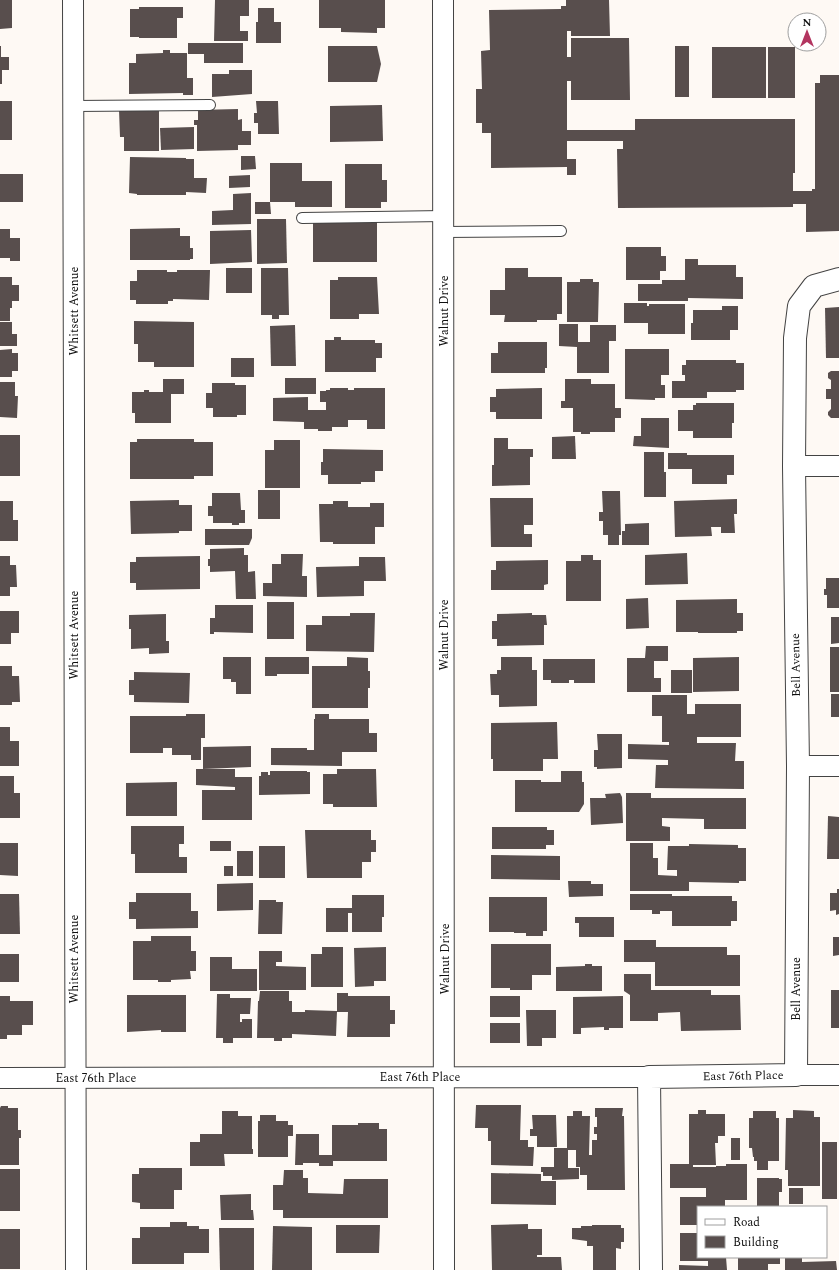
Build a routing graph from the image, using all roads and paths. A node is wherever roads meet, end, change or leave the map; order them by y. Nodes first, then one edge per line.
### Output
1 (73, 0) edge
2 (443, 0) edge
3 (210, 105) dead end
4 (73, 106) junction
5 (302, 218) dead end
6 (444, 224) junction
7 (561, 231) dead end
8 (839, 279) edge
9 (794, 466) junction
10 (839, 466) edge
11 (798, 766) junction
12 (839, 766) edge
13 (796, 1075) junction
14 (839, 1075) edge
15 (445, 1077) junction
16 (649, 1077) junction
17 (0, 1078) edge
18 (74, 1078) junction
19 (76, 1270) edge
20 (444, 1270) edge
21 (651, 1270) edge

1 - 4 street, Whitsett Avenue
2 - 6 street, Walnut Drive
3 - 4 lane
4 - 18 street, Whitsett Avenue
5 - 6 lane
6 - 7 lane
6 - 15 street, Walnut Drive
8 - 9 street, Bell Avenue
9 - 10 street
9 - 11 street, Bell Avenue
11 - 12 street
11 - 13 street, Bell Avenue
13 - 14 street, East 76th Place
13 - 16 street, East 76th Place
15 - 16 street, East 76th Place
15 - 18 street, East 76th Place
15 - 20 street, Walnut Drive
16 - 21 street
17 - 18 street, East 76th Place
18 - 19 street, Whitsett Avenue

